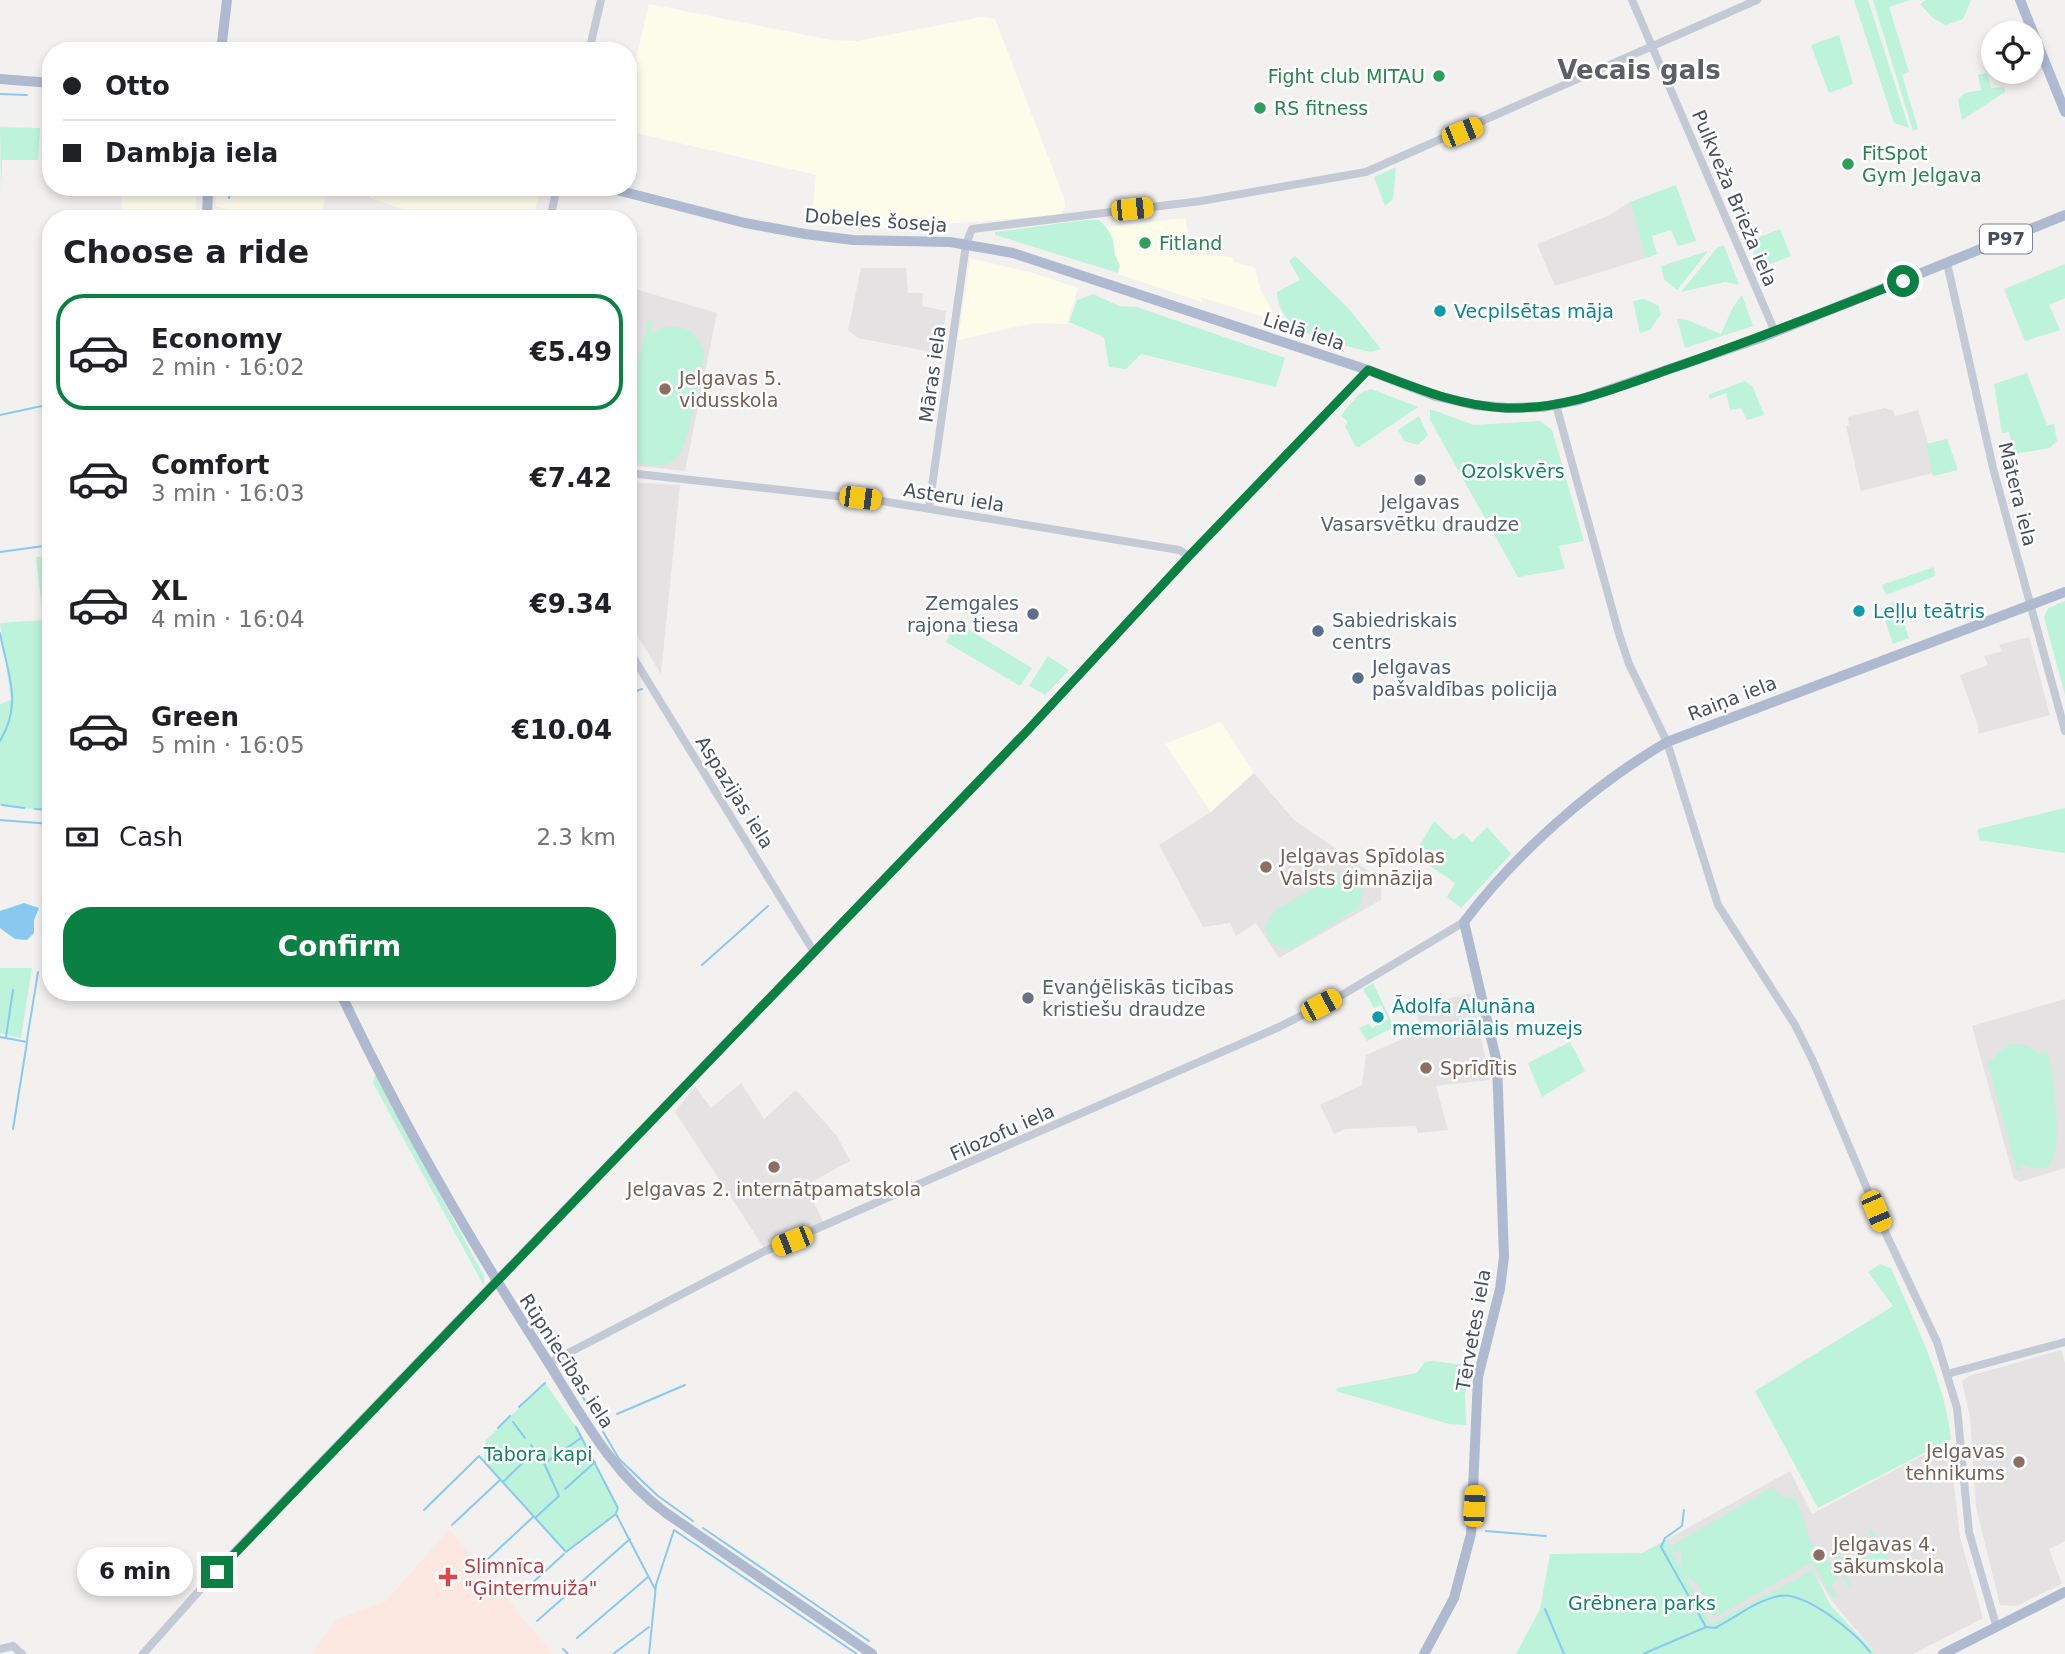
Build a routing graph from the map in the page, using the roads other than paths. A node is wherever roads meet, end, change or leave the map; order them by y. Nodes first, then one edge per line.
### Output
1 (227, 0) edge
2 (601, 0) edge
3 (1632, 0) edge
4 (1757, 0) edge
5 (2020, 0) edge
6 (222, 42) edge
7 (591, 42) edge
8 (1654, 47) junction
9 (0, 79) edge
10 (42, 82) edge
11 (2065, 112) edge
12 (637, 195) edge
13 (2065, 215) edge
14 (965, 244) junction
15 (1947, 263) junction
16 (1775, 332) junction
17 (1368, 370) junction
18 (1556, 405) junction
19 (637, 474) edge
20 (929, 508) junction
21 (1189, 556) junction
22 (2065, 592) edge
23 (2031, 607) junction
24 (637, 664) edge
25 (2065, 731) edge
26 (1667, 743) junction
27 (1464, 922) junction
28 (814, 952) junction
29 (345, 1001) edge
30 (495, 1282) junction
31 (2065, 1342) edge
32 (549, 1363) junction
33 (1947, 1374) junction
34 (2065, 1592) edge
35 (1996, 1625) junction
36 (0, 1649) edge
37 (22, 1654) edge
38 (144, 1654) edge
39 (872, 1654) edge
40 (1424, 1654) edge
41 (1943, 1654) edge

1 - 6 main road
2 - 7 street
3 - 8 street, Pulkveža Brieža iela
4 - 8 street, Dobeles šoseja
5 - 11 main road
8 - 14 street, Dobeles šoseja
8 - 16 street, Pulkveža Brieža iela
9 - 10 main road
12 - 14 main road, Dobeles šoseja / P97
13 - 15 main road, Lielā iela / P97
14 - 17 main road, Lielā iela / P97
14 - 20 street, Māras iela
15 - 16 main road, Lielā iela / P97
15 - 23 street, Mātera iela
16 - 18 main road, Lielā iela / P97
17 - 18 main road, Lielā iela / P97
17 - 21 street
18 - 26 street
19 - 20 street, Asteru iela
20 - 21 street, Asteru iela
21 - 28 street
22 - 23 main road, Raiņa iela
23 - 25 street, Mātera iela
23 - 26 main road, Raiņa iela
24 - 28 street, Aspazijas iela
26 - 27 main road, Raiņa iela
26 - 33 street
27 - 32 street, Filozofu iela
27 - 40 main road, Tērvetes iela
28 - 30 street
29 - 30 main road, Rūpniecības iela
30 - 32 main road, Rūpniecības iela
30 - 38 street
31 - 33 street
32 - 39 main road, Rūpniecības iela
33 - 35 street
34 - 35 main road
35 - 41 main road
36 - 37 street

